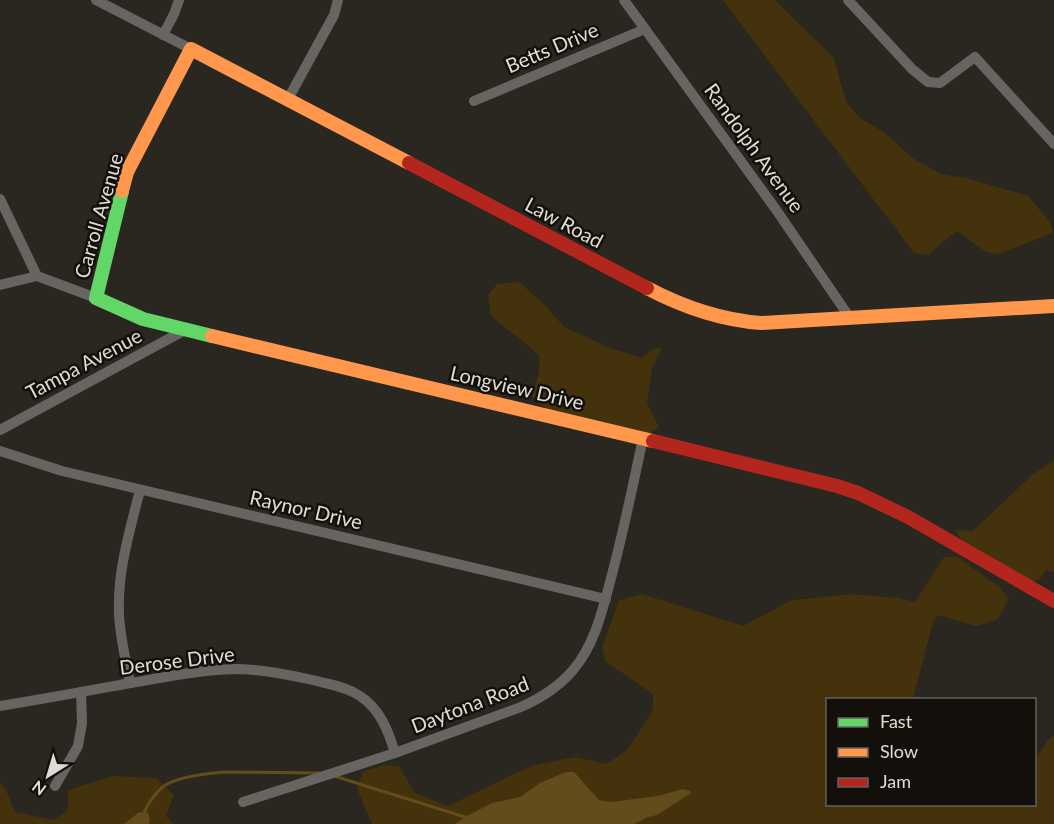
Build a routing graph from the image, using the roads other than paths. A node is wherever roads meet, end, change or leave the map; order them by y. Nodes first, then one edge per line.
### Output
1 (96, 0) edge
2 (179, 0) edge
3 (338, 0) edge
4 (624, 0) edge
5 (848, 0) edge
6 (645, 29) junction
7 (164, 35) junction
8 (191, 49) junction
9 (288, 99) junction
10 (474, 100) dead end
11 (1054, 144) edge
12 (0, 199) edge
13 (37, 276) junction
14 (0, 285) edge
15 (96, 298) junction
16 (1054, 306) edge
17 (850, 318) junction
18 (185, 330) junction
19 (0, 430) edge
20 (643, 438) junction
21 (0, 451) edge
22 (140, 490) junction
23 (606, 599) junction
24 (1054, 601) edge
25 (130, 684) junction
26 (81, 692) junction
27 (0, 706) edge
28 (395, 753) junction
29 (55, 786) dead end
30 (243, 802) dead end

1 - 7 street, Law Road
2 - 7 street
3 - 9 street
4 - 6 street, Randolph Avenue
5 - 11 street
6 - 10 street, Betts Drive
6 - 17 street, Randolph Avenue
7 - 8 street, Law Road
8 - 9 street, Law Road
8 - 15 street, Carroll Avenue
9 - 17 street, Law Road
12 - 13 street
13 - 14 street
13 - 15 street, Longview Drive
15 - 18 street, Longview Drive
16 - 17 street, Law Road
18 - 19 street, Tampa Avenue
18 - 20 street, Longview Drive
20 - 23 street, Daytona Road
20 - 24 street, Longview Drive
21 - 22 street, Raynor Drive
22 - 23 street, Raynor Drive
22 - 25 street
23 - 28 street, Daytona Road
25 - 26 street, Derose Drive
25 - 28 street, Derose Drive
26 - 27 street, Derose Drive
26 - 29 street
28 - 30 street, Daytona Road

